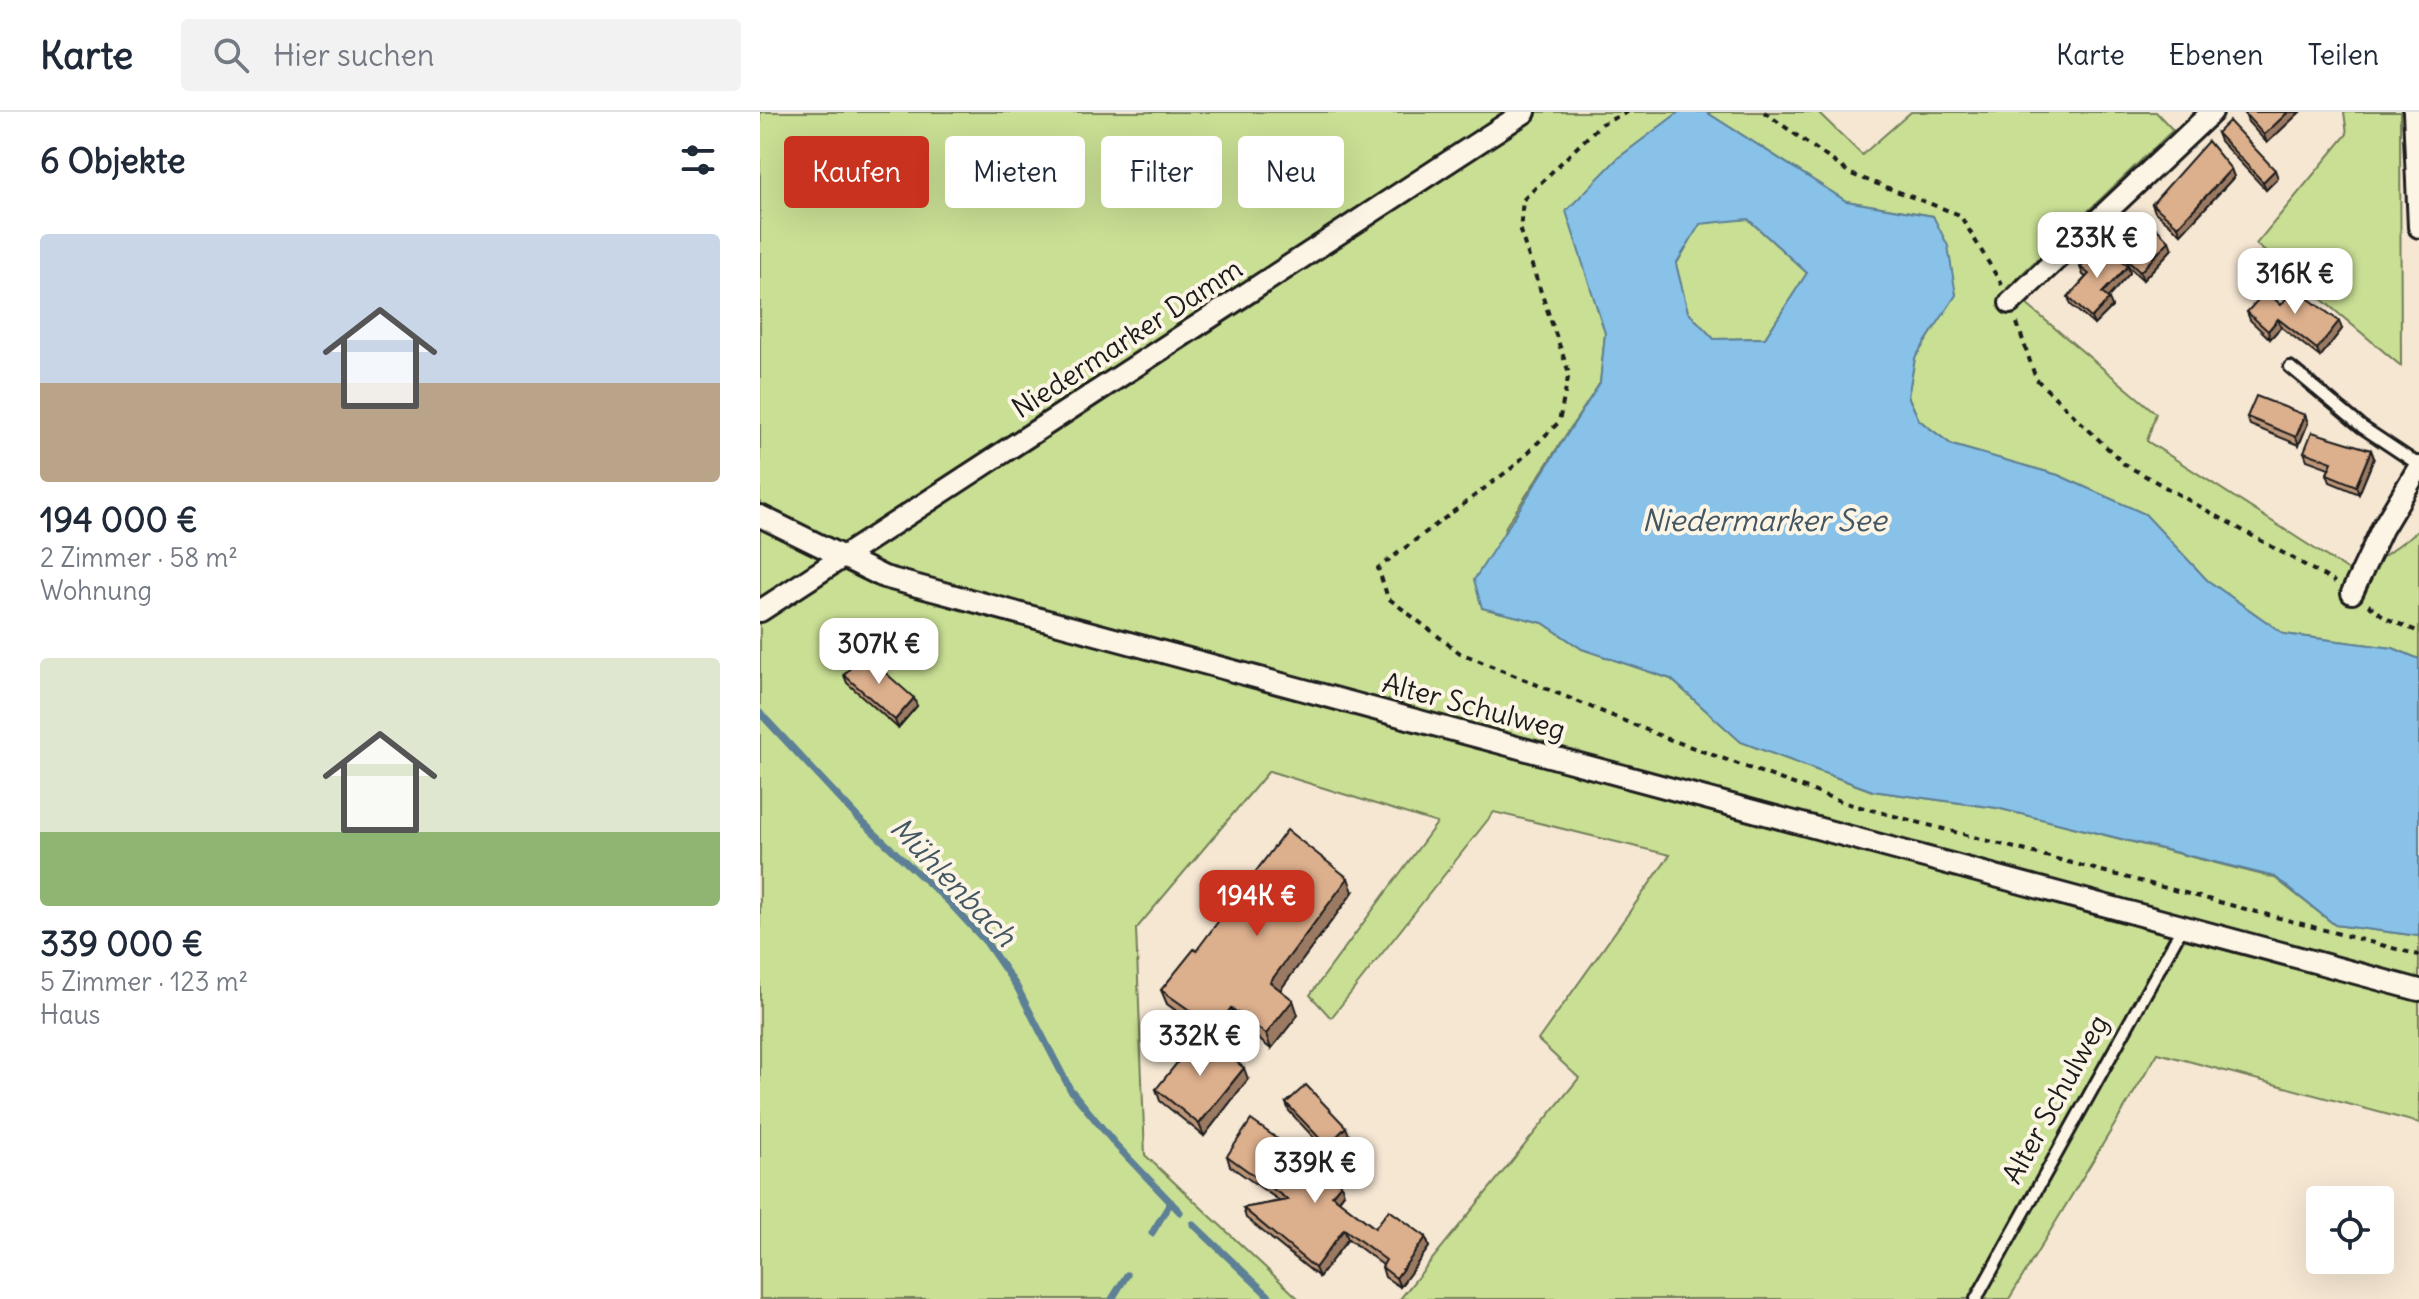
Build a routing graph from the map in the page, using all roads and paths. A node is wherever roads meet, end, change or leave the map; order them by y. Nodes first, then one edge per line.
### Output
1 (1525, 112) edge
2 (1628, 112) edge
3 (1764, 112) edge
4 (2212, 112) edge
5 (2414, 112) edge
6 (2419, 227) edge
7 (2010, 303) junction
8 (2290, 367) dead end
9 (2419, 466) edge
10 (760, 516) edge
11 (841, 558) junction
12 (2352, 593) junction
13 (760, 611) edge
14 (2419, 632) edge
15 (2183, 926) junction
16 (2419, 955) edge
17 (2419, 990) edge
18 (1976, 1299) edge

1 - 11 street, Niedermarker Damm
2 - 16 path
3 - 7 path
4 - 7 street
5 - 6 street
7 - 12 path
8 - 9 lane
9 - 12 street
10 - 11 street, Alter Schulweg
11 - 13 street, Niedermarker Damm
11 - 15 street, Alter Schulweg
12 - 14 path
15 - 17 street, Alter Schulweg
15 - 18 lane, Alter Schulweg

